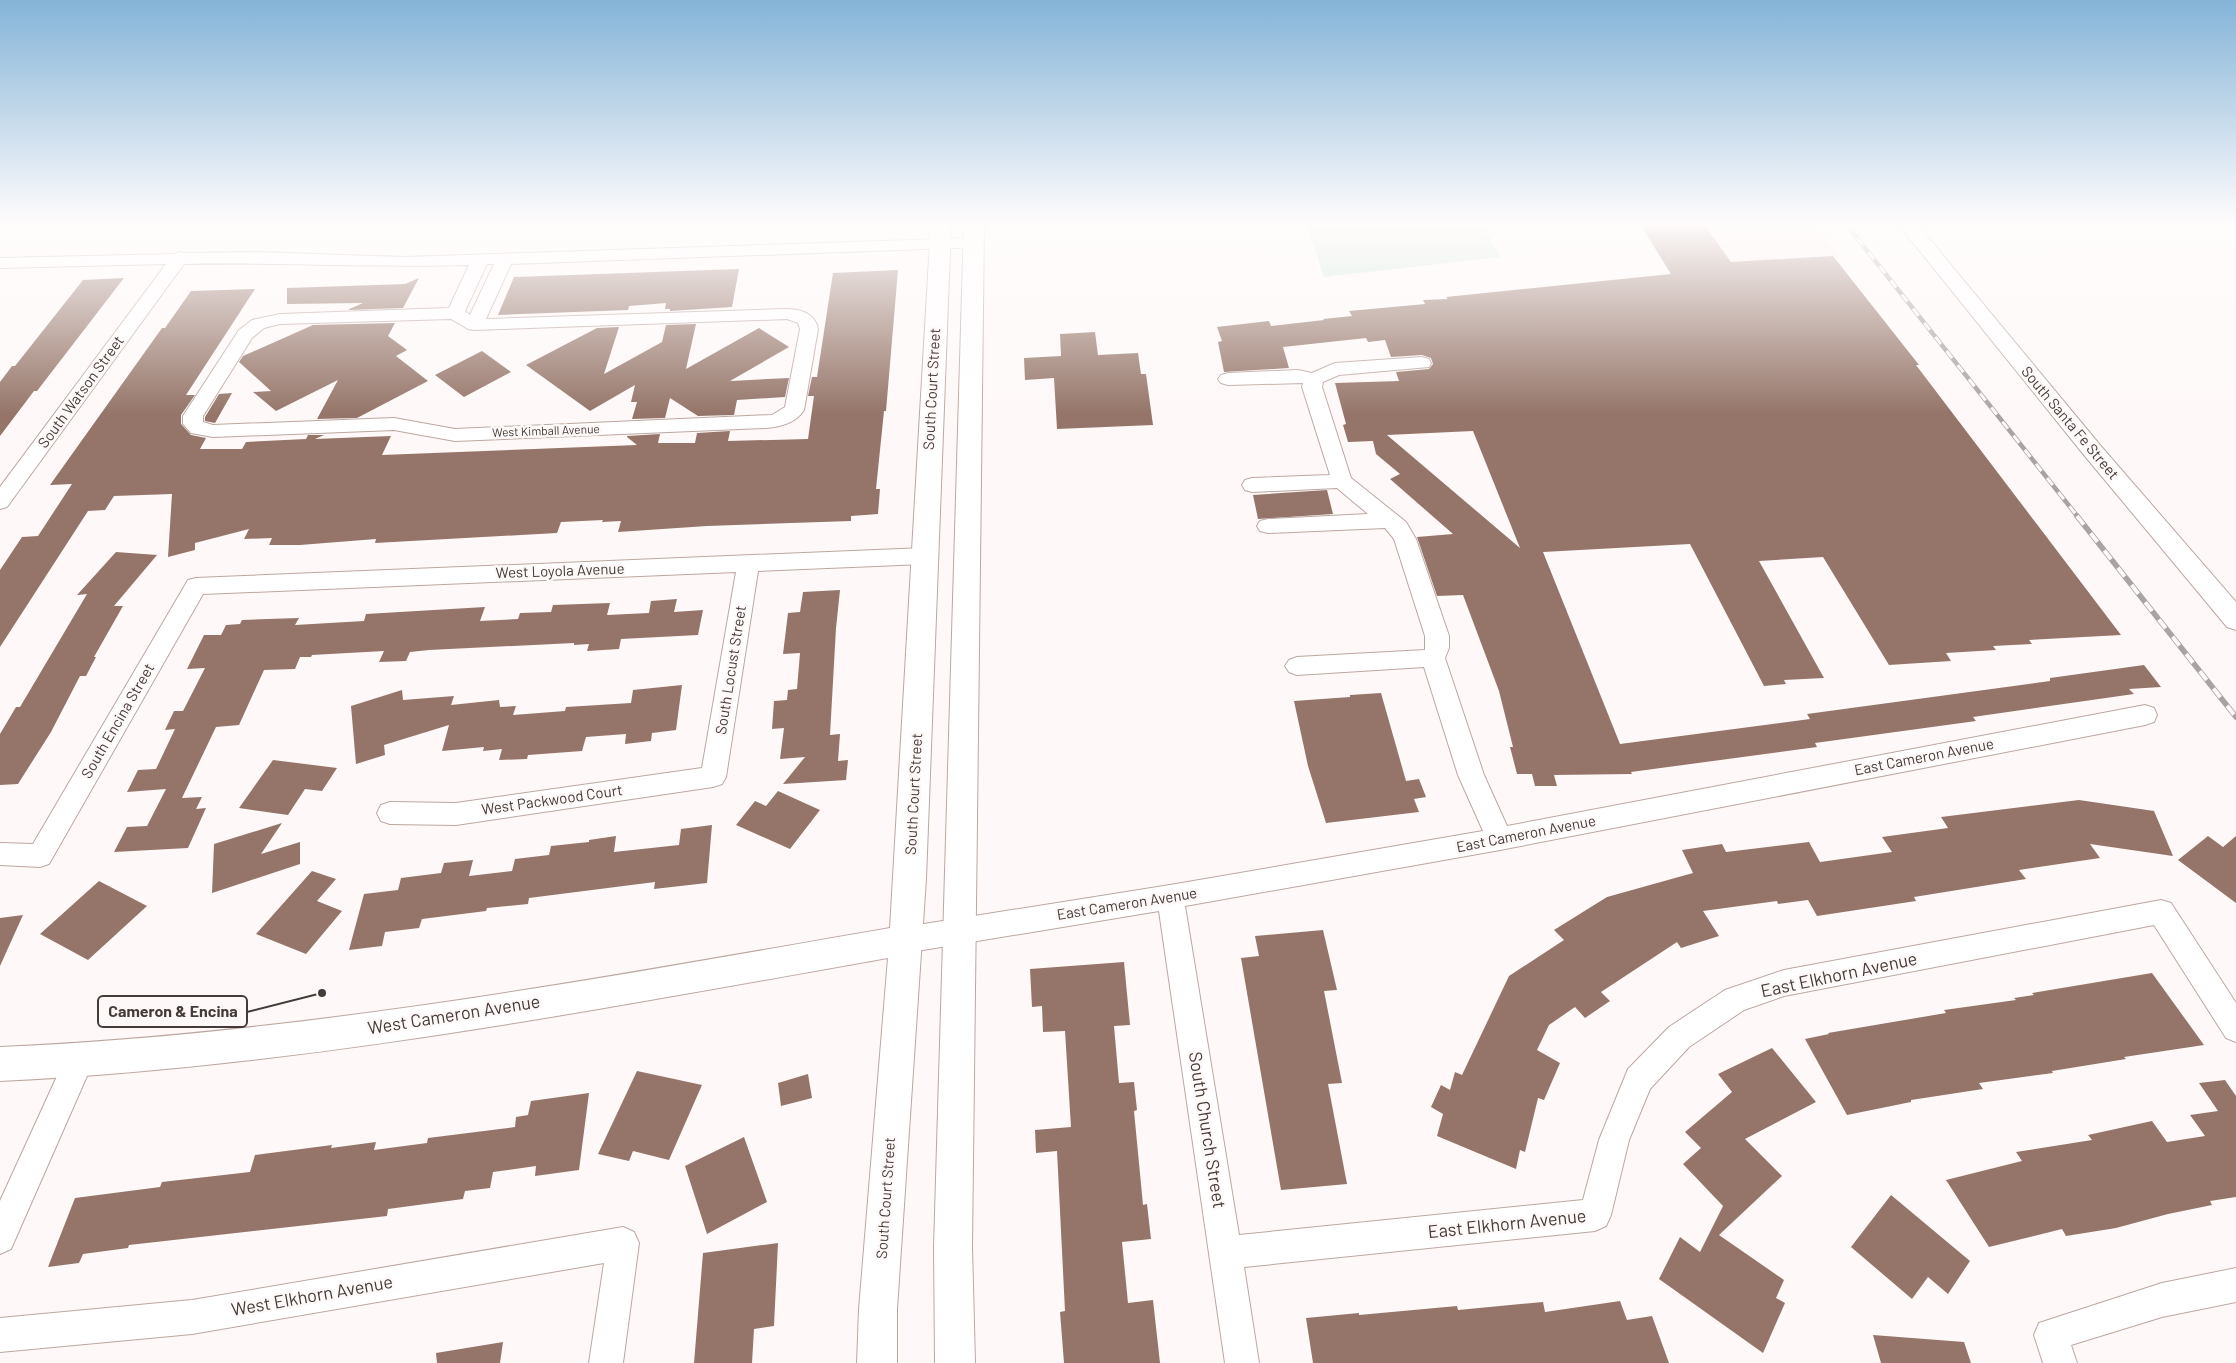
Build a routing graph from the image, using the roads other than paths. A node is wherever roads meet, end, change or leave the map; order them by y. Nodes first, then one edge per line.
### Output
1 (158, 288) edge
2 (467, 288) edge
3 (491, 288) edge
4 (937, 288) edge
5 (973, 288) edge
6 (1959, 288) edge
7 (455, 313) junction
8 (474, 325) junction
9 (1422, 363) dead end
10 (1228, 378) dead end
11 (1314, 379) junction
12 (1342, 481) junction
13 (1252, 485) dead end
14 (0, 502) edge
15 (1390, 520) junction
16 (1268, 526) dead end
17 (924, 556) junction
18 (748, 562) junction
19 (196, 586) joint
20 (2236, 620) edge
21 (1433, 658) junction
22 (1297, 666) dead end
23 (2145, 715) dead end
24 (713, 777) joint
25 (390, 814) dead end
26 (1500, 839) junction
27 (0, 854) edge
28 (1170, 897) junction
29 (960, 932) junction
30 (905, 940) junction
31 (2236, 1028) edge
32 (79, 1060) junction
33 (0, 1064) edge
34 (0, 1238) edge
35 (1226, 1253) junction
36 (2236, 1285) edge
37 (0, 1334) edge
38 (2056, 1349) edge
39 (606, 1363) edge
40 (877, 1363) edge
41 (955, 1363) edge
42 (1242, 1363) edge

1 - 14 street, South Watson Street
2 - 7 street
3 - 8 street
4 - 17 street, South Court Street
5 - 29 street
6 - 20 street, South Santa Fe Street
7 - 8 street
7 - 8 street, West Kimball Avenue
9 - 11 street
10 - 11 street
11 - 12 street
12 - 13 street
12 - 15 street
15 - 16 street
15 - 21 street
17 - 18 street, West Loyola Avenue
17 - 30 street, South Court Street
18 - 19 street, West Loyola Avenue
18 - 24 street, South Locust Street
19 - 27 street, South Encina Street
21 - 22 street
21 - 26 street
23 - 26 street, East Cameron Avenue
24 - 25 street, West Packwood Court
26 - 28 street, East Cameron Avenue
28 - 29 street, East Cameron Avenue
28 - 35 street, South Church Street
29 - 30 street, East Cameron Avenue
29 - 41 street
30 - 32 street, West Cameron Avenue
30 - 40 street, South Court Street
31 - 35 street, East Elkhorn Avenue
32 - 33 street, West Cameron Avenue
32 - 34 street
35 - 42 street, South Church Street
36 - 38 street
37 - 39 street, West Elkhorn Avenue

